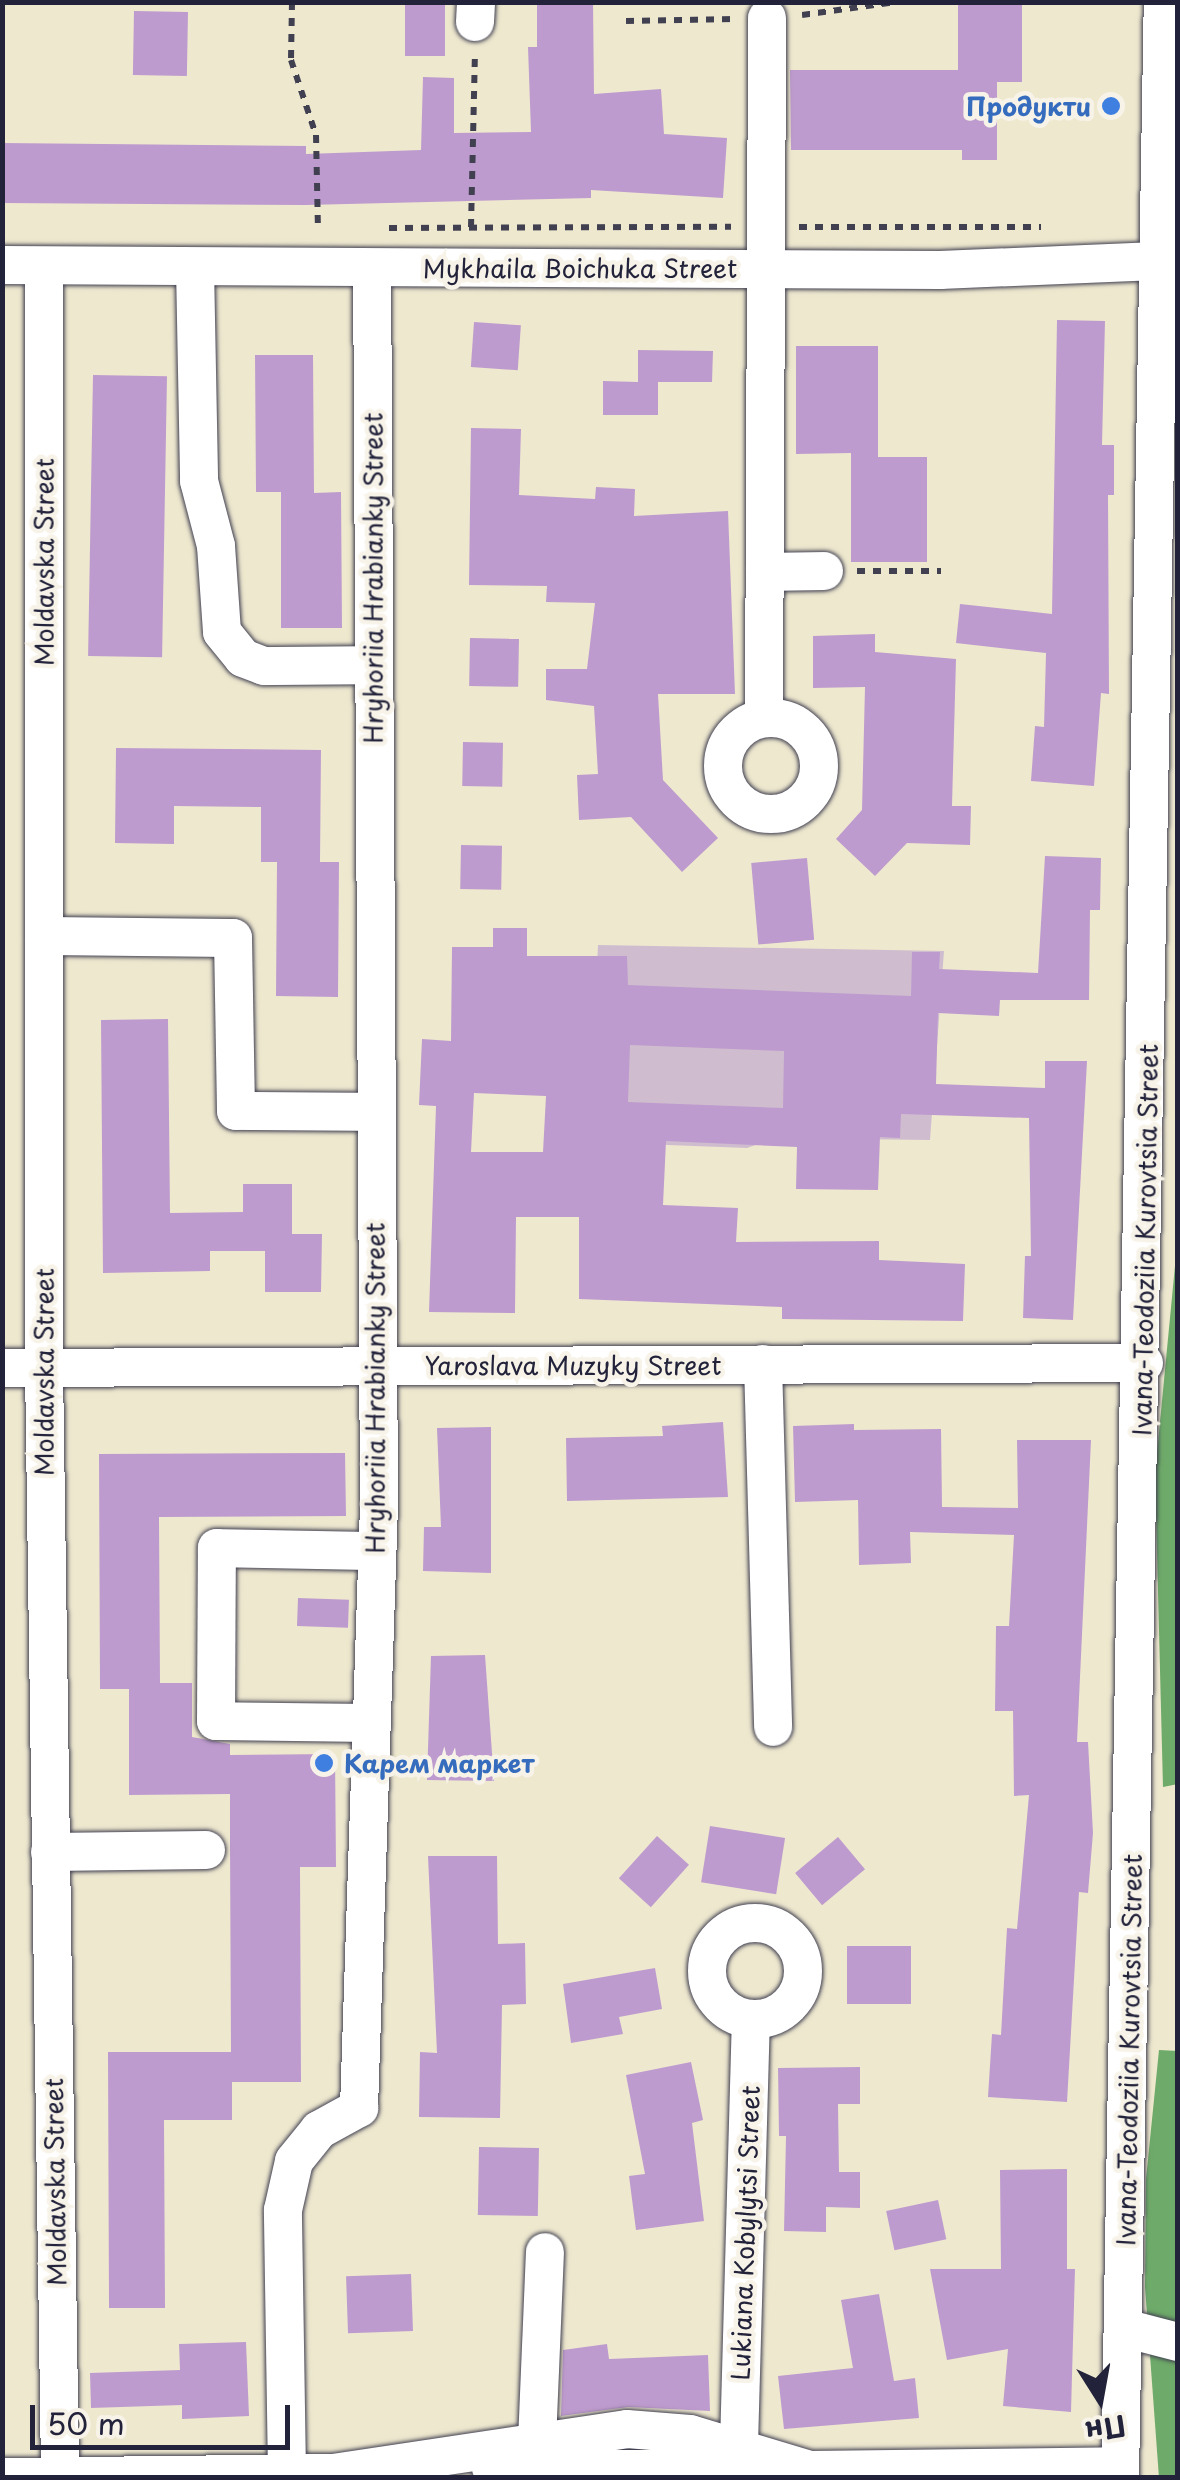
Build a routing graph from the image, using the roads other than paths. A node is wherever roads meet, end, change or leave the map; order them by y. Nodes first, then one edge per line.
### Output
1 (1163, 2) edge
2 (767, 18) road end
3 (1157, 261) junction
4 (2, 266) edge
5 (44, 266) junction
6 (195, 267) junction
7 (372, 268) junction
8 (768, 269) junction
9 (824, 571) road end
10 (766, 572) junction
11 (373, 665) junction
12 (764, 717) dead end
13 (44, 936) junction
14 (374, 1112) junction
15 (1162, 1205) edge
16 (1144, 1363) junction
17 (763, 1364) junction
18 (374, 1366) junction
19 (44, 1367) junction
20 (2, 1368) edge
21 (377, 1551) junction
22 (371, 1722) junction
23 (773, 1727) dead end
24 (206, 1850) dead end
25 (50, 1852) junction
26 (751, 2020) dead end
27 (545, 2252) dead end
28 (1124, 2328) junction
29 (1178, 2342) edge
30 (538, 2442) junction
31 (739, 2445) junction
32 (371, 2468) junction
33 (810, 2470) junction
34 (1120, 2472) edge
35 (608, 2473) edge
36 (287, 2474) junction
37 (332, 2475) edge
38 (60, 2477) edge
39 (2, 2478) edge

1 - 3 street, Ivana-Teodoziia Kurovtsia Street
2 - 8 street
3 - 8 street, Mykhaila Boichuka Street
3 - 15 street, Ivana-Teodoziia Kurovtsia Street
4 - 5 street, Mykhaila Boichuka Street
5 - 6 street, Mykhaila Boichuka Street
5 - 13 street, Moldavska Street
6 - 7 street, Mykhaila Boichuka Street
6 - 11 street
7 - 8 street, Mykhaila Boichuka Street
7 - 11 street, Hryhoriia Hrabianky Street
8 - 10 street
9 - 10 street
10 - 12 street
11 - 14 street, Hryhoriia Hrabianky Street
13 - 14 street
13 - 19 street, Moldavska Street
14 - 18 street, Hryhoriia Hrabianky Street
15 - 16 street, Ivana-Teodoziia Kurovtsia Street
16 - 17 street, Yaroslava Muzyky Street
16 - 28 street, Ivana-Teodoziia Kurovtsia Street
17 - 18 street, Yaroslava Muzyky Street
17 - 23 street
18 - 19 street, Yaroslava Muzyky Street
18 - 21 street, Hryhoriia Hrabianky Street
19 - 20 street, Yaroslava Muzyky Street
19 - 25 street, Moldavska Street
21 - 22 street, Hryhoriia Hrabianky Street
21 - 22 street
22 - 36 street, Hryhoriia Hrabianky Street
24 - 25 street
25 - 38 street, Moldavska Street
26 - 31 street, Lukiana Kobylytsi Street
27 - 30 street
28 - 29 street
28 - 34 street, Ivana-Teodoziia Kurovtsia Street
30 - 31 street
30 - 32 street
31 - 33 street
32 - 35 street
32 - 37 street
33 - 34 street
33 - 35 street
36 - 37 street
36 - 38 street
38 - 39 street

